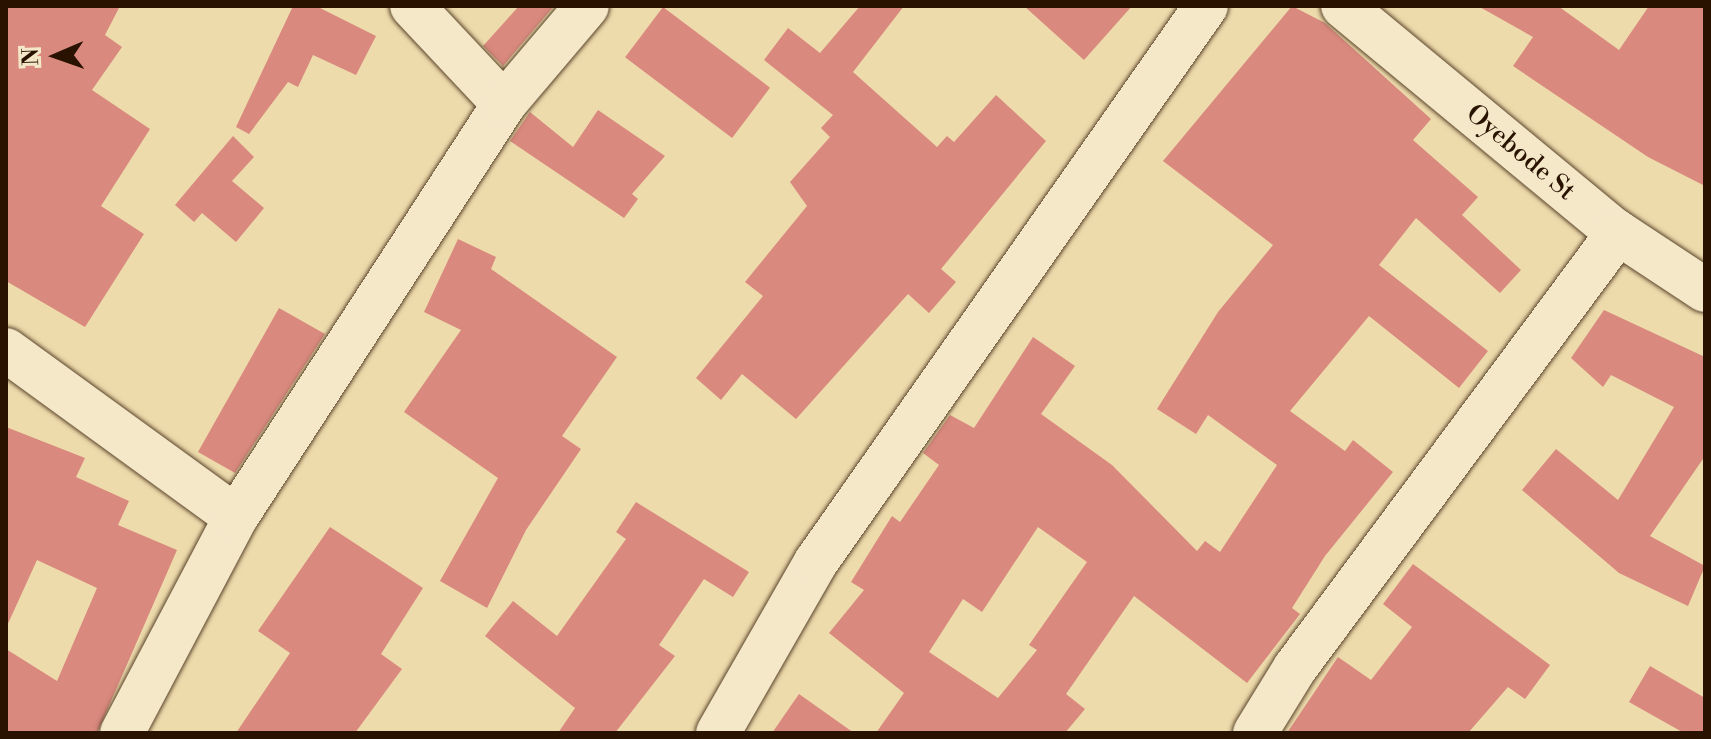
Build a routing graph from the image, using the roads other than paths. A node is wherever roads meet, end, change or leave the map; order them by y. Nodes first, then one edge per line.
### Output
1 (412, 6) edge
2 (587, 6) edge
3 (1206, 6) edge
4 (1343, 6) edge
5 (504, 104) junction
6 (1618, 233) junction
7 (1705, 290) edge
8 (6, 350) edge
9 (236, 517) junction
10 (122, 733) edge
11 (718, 733) edge
12 (1255, 733) edge

1 - 5 street
2 - 5 street
3 - 11 street
4 - 6 street, Oyebode St
5 - 9 street
6 - 7 street, Oyebode St
6 - 12 street
8 - 9 street
9 - 10 street

